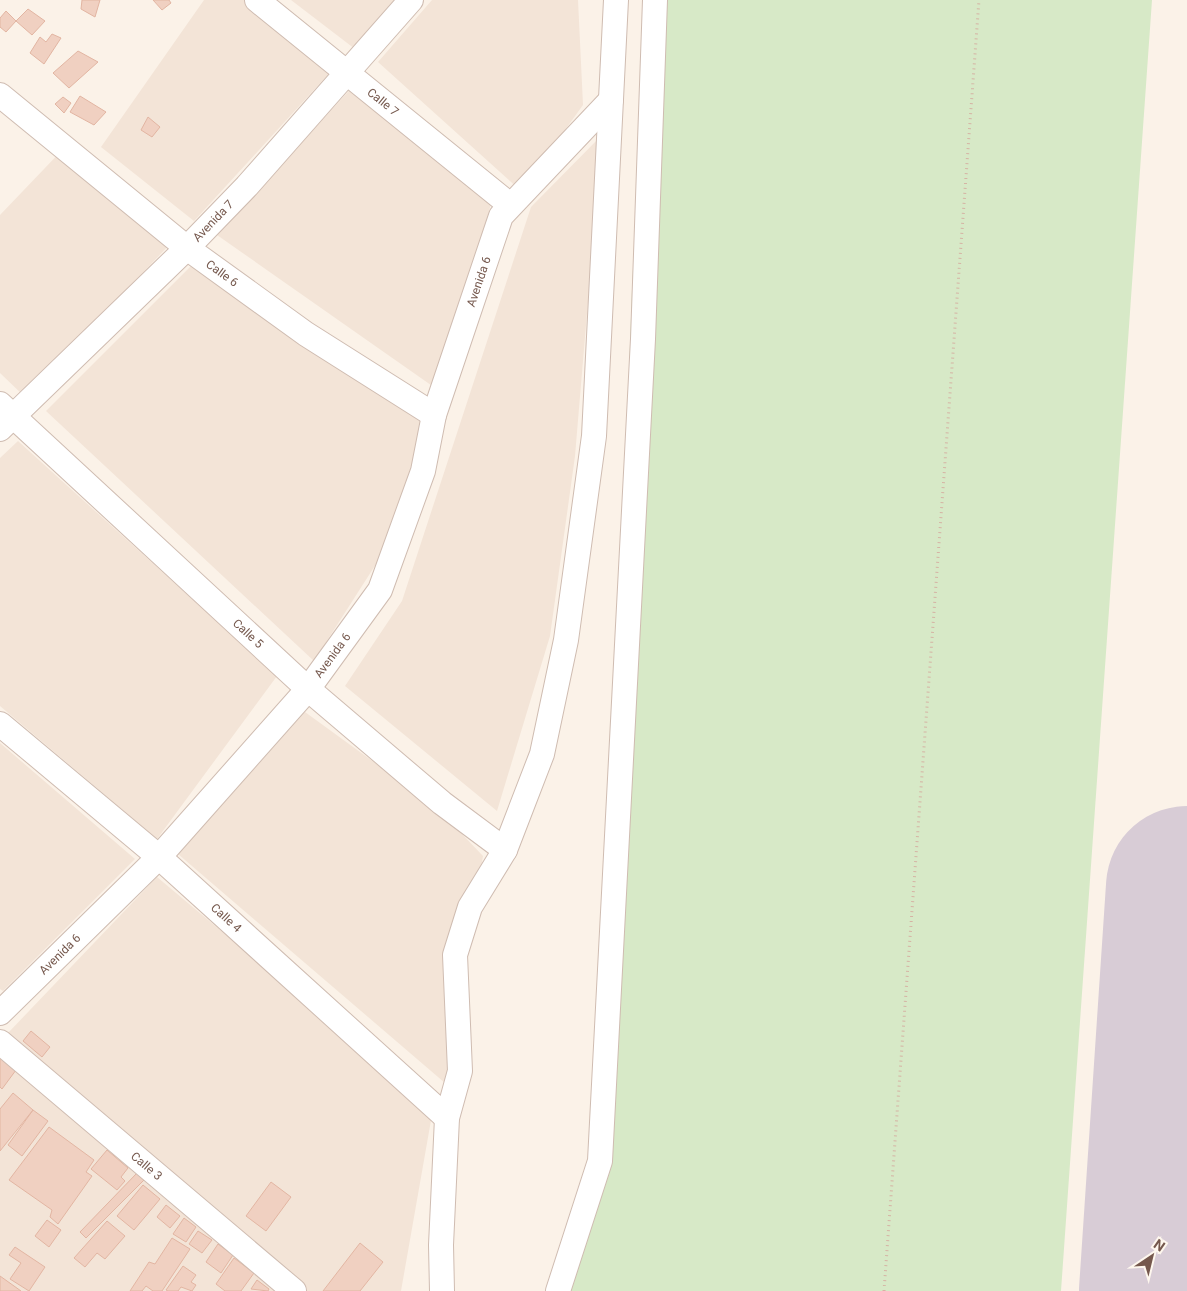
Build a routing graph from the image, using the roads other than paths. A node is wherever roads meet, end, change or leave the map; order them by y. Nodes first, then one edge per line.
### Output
1 (257, 0) edge
2 (411, 0) edge
3 (616, 0) edge
4 (655, 0) edge
5 (347, 74) junction
6 (0, 95) edge
7 (611, 100) junction
8 (510, 205) junction
9 (187, 248) junction
10 (434, 415) junction
11 (5, 416) edge
12 (308, 689) junction
13 (0, 724) edge
14 (505, 850) junction
15 (160, 857) junction
16 (0, 1013) edge
17 (0, 1042) edge
18 (447, 1118) junction
19 (294, 1291) edge
20 (442, 1291) edge
21 (558, 1291) edge

1 - 5 street, Calle 7
2 - 5 street, Avenida 7
3 - 7 street
4 - 21 street
5 - 8 street, Calle 7
5 - 9 street, Avenida 7
6 - 9 street, Calle 6
7 - 8 street, Avenida 6
7 - 14 street
8 - 10 street, Avenida 6
9 - 10 street, Calle 6
9 - 11 street, Avenida 7
10 - 12 street, Avenida 6
11 - 12 street, Calle 5
12 - 14 street, Calle 5
12 - 15 street, Avenida 6
13 - 15 street, Calle 4
14 - 18 street
15 - 16 street, Avenida 6
15 - 18 street, Calle 4
17 - 19 street, Calle 3
18 - 20 street

